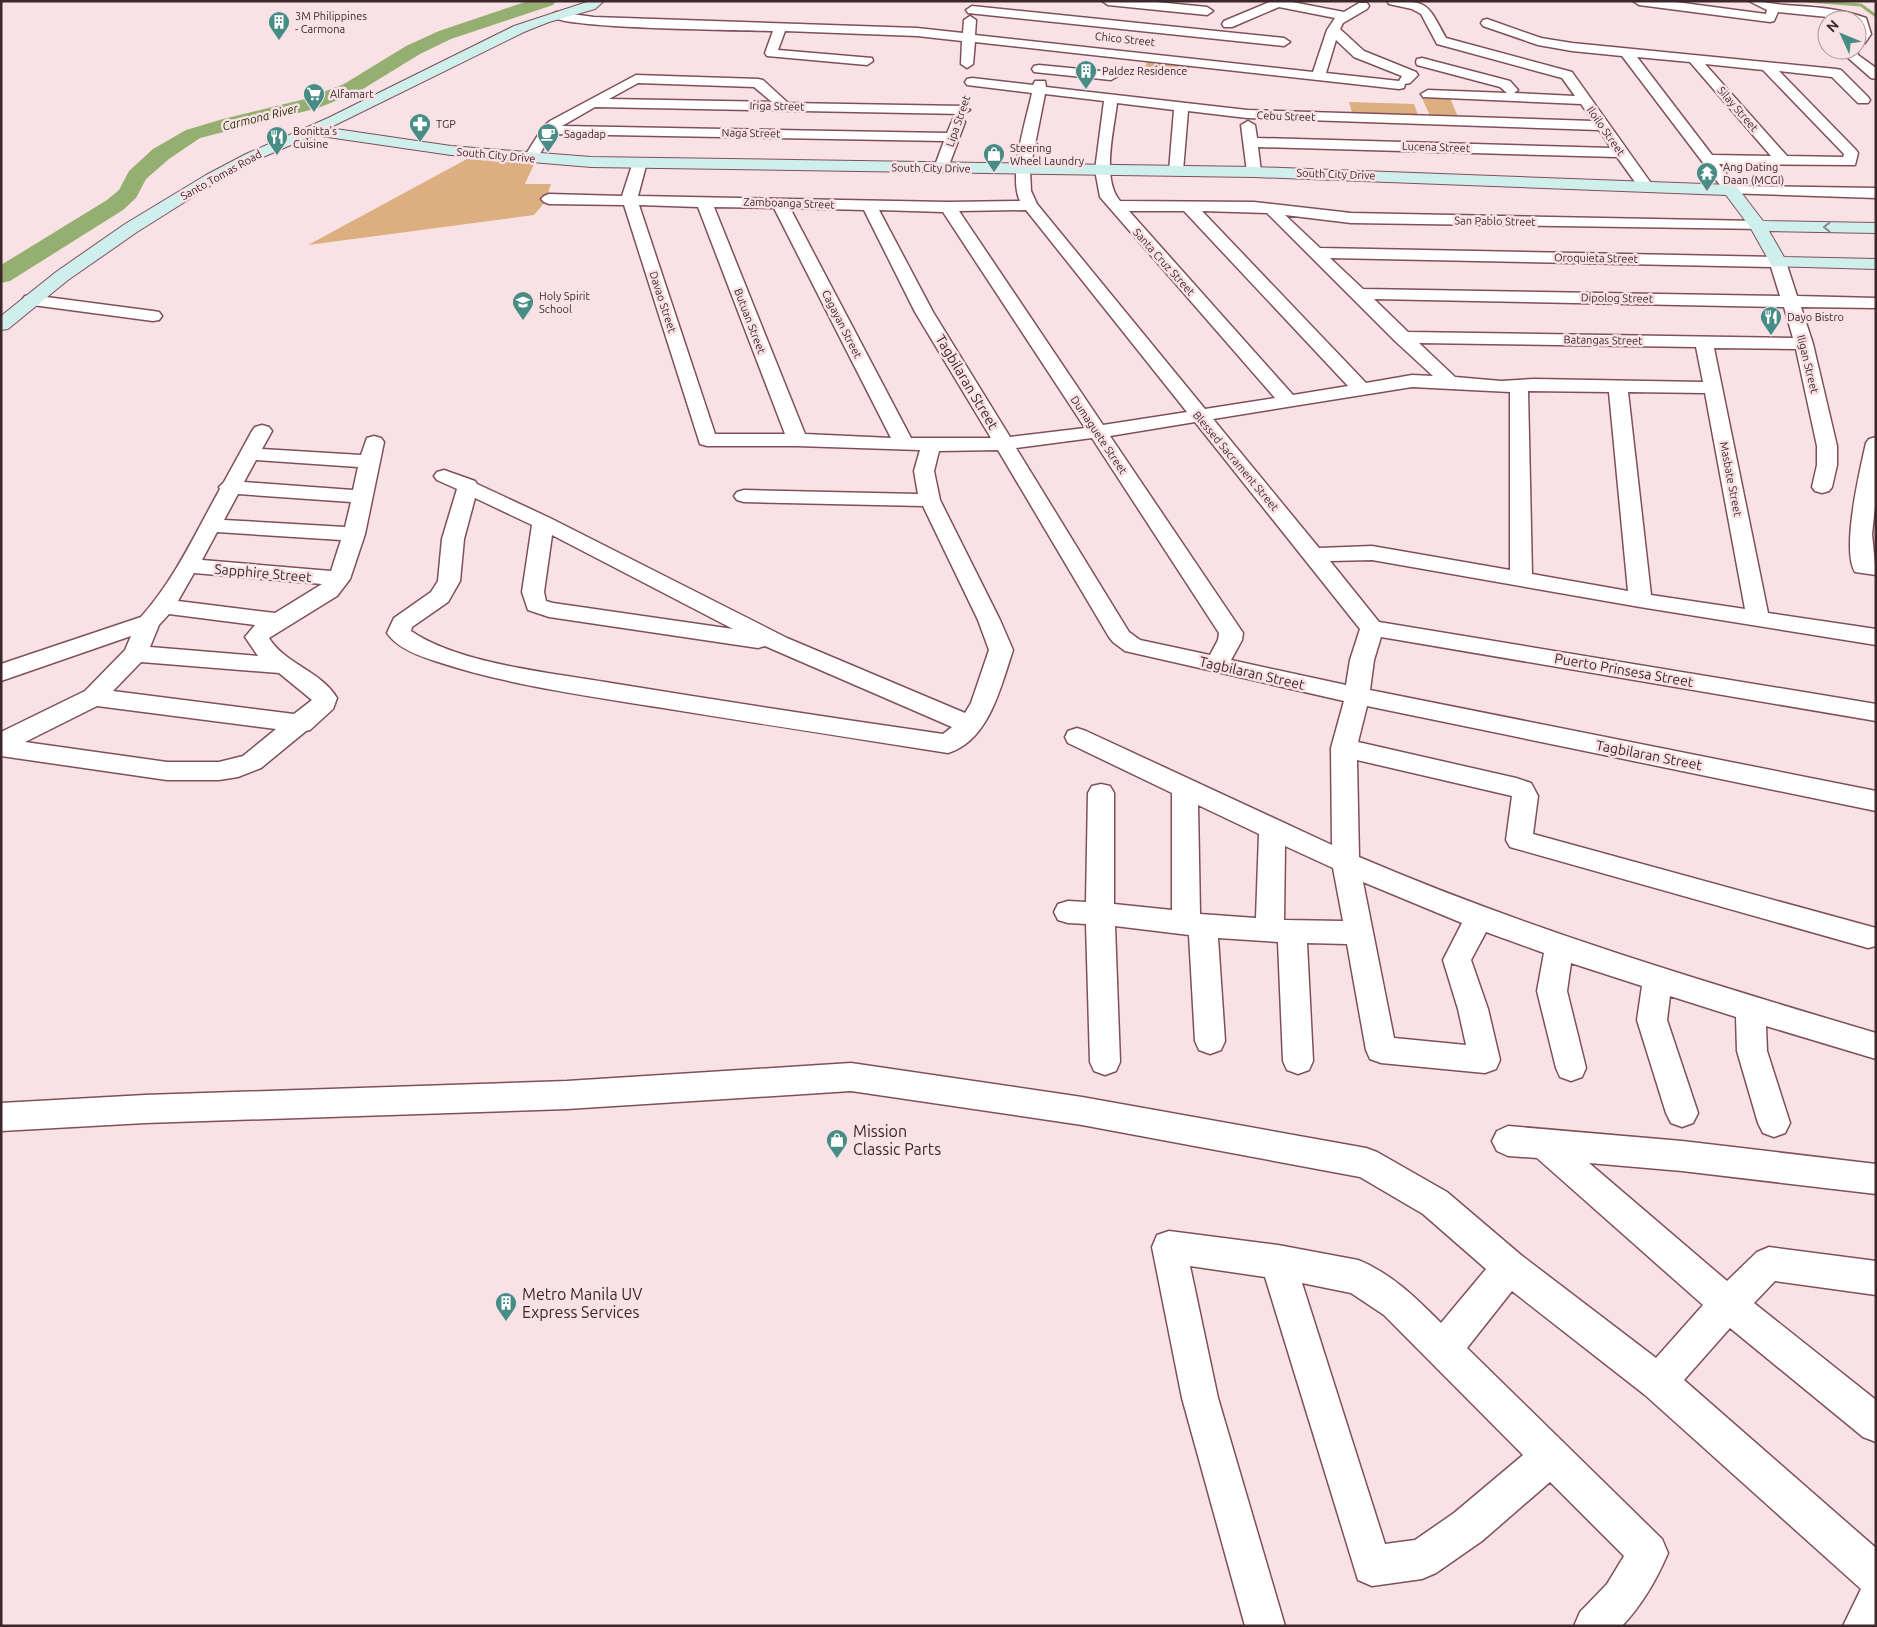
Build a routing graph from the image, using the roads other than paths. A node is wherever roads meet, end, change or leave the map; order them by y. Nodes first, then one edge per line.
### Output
1 (598, 1) edge
2 (985, 1) edge
3 (1639, 1) edge
4 (1755, 1) edge
5 (1346, 3) dead end
6 (1158, 4) edge
7 (1104, 6) edge
8 (1297, 6) junction
9 (1392, 9) edge
10 (1129, 13) junction
11 (556, 16) junction
12 (1345, 16) junction
13 (974, 19) junction
14 (1774, 19) junction
15 (1215, 20) junction
16 (1488, 22) dead end
17 (1120, 26) junction
18 (780, 27) junction
19 (1333, 30) junction
20 (1288, 31) junction
21 (1871, 34) edge
22 (968, 37) junction
23 (993, 39) junction
24 (1059, 46) junction
25 (1104, 52) junction
26 (1626, 52) junction
27 (994, 55) dead end
28 (1694, 58) junction
29 (1030, 59) dead end
30 (1857, 60) edge
31 (867, 61) dead end
32 (1049, 61) junction
33 (1422, 62) dead end
34 (1214, 64) junction
35 (1351, 65) dead end
36 (1766, 65) junction
37 (1399, 70) junction
38 (1273, 71) junction
39 (1115, 73) dead end
40 (1876, 75) edge
41 (1318, 76) junction
42 (1209, 78) dead end
43 (1399, 85) junction
44 (968, 87) junction
45 (1039, 87) junction
46 (1428, 94) dead end
47 (1383, 96) dead end
48 (1516, 97) junction
49 (1111, 98) junction
50 (1584, 100) junction
51 (1863, 100) dead end
52 (591, 103) junction
53 (784, 106) junction
54 (1181, 106) junction
55 (1247, 114) junction
56 (1602, 126) junction
57 (312, 130) junction
58 (548, 130) junction
59 (953, 136) junction
60 (1250, 142) junction
61 (1622, 153) junction
62 (530, 159) junction
63 (1708, 159) junction
64 (1782, 160) junction
65 (640, 162) junction
66 (941, 168) junction
67 (1023, 170) junction
68 (1102, 170) junction
69 (1176, 171) junction
70 (1254, 172) junction
71 (1646, 186) junction
72 (1731, 190) junction
73 (1876, 194) edge
74 (548, 199) dead end
75 (630, 200) junction
76 (704, 201) junction
77 (779, 203) junction
78 (870, 205) junction
79 (1030, 205) junction
80 (1115, 206) junction
81 (948, 207) junction
82 (1189, 207) junction
83 (1273, 210) junction
84 (1758, 226) junction
85 (1876, 228) edge
86 (1317, 253) junction
87 (1778, 262) junction
88 (1876, 264) edge
89 (1359, 294) junction
90 (31, 300) junction
91 (1790, 301) junction
92 (1875, 304) edge
93 (153, 316) dead end
94 (1, 325) edge
95 (1402, 337) junction
96 (1704, 341) junction
97 (1804, 344) junction
98 (1450, 382) junction
99 (1519, 387) junction
100 (1618, 387) junction
101 (1361, 388) junction
102 (1714, 388) junction
103 (1288, 401) junction
104 (1198, 416) junction
105 (262, 431) dead end
106 (1097, 432) junction
107 (797, 440) junction
108 (1004, 444) junction
109 (905, 445) junction
110 (931, 445) junction
111 (249, 454) junction
112 (1875, 455) edge
113 (444, 476) dead end
114 (468, 485) junction
115 (1822, 487) dead end
116 (229, 488) junction
117 (1870, 495) edge
118 (744, 496) dead end
119 (361, 497) junction
120 (930, 500) junction
121 (543, 522) junction
122 (209, 525) junction
123 (1868, 530) edge
124 (354, 534) junction
125 (1312, 555) junction
126 (188, 566) junction
127 (1869, 567) edge
128 (1522, 578) junction
129 (339, 579) junction
130 (1640, 600) junction
131 (156, 614) junction
132 (1758, 618) junction
133 (277, 621) junction
134 (1372, 628) junction
135 (1876, 637) edge
136 (779, 643) junction
137 (135, 654) junction
138 (1217, 665) junction
139 (284, 666) junction
140 (1, 673) edge
141 (94, 696) junction
142 (1357, 696) junction
143 (1876, 713) edge
144 (301, 724) junction
145 (970, 725) junction
146 (1077, 737) dead end
147 (1, 743) edge
148 (1, 747) edge
149 (1344, 748) junction
150 (1185, 788) junction
151 (1101, 793) dead end
152 (1876, 801) edge
153 (1272, 829) junction
154 (1346, 864) junction
155 (1068, 912) dead end
156 (1100, 913) junction
157 (1479, 917) junction
158 (1194, 925) junction
159 (1281, 932) junction
160 (1359, 932) junction
161 (1868, 937) dead end
162 (1559, 946) junction
163 (1657, 980) junction
164 (1751, 1008) junction
165 (1210, 1041) dead end
166 (1876, 1046) edge
167 (1298, 1061) dead end
168 (1106, 1062) dead end
169 (1571, 1068) dead end
170 (1682, 1113) dead end
171 (1, 1117) edge
172 (1774, 1123) dead end
173 (1508, 1141) dead end
174 (1544, 1144) junction
175 (1876, 1178) edge
176 (1278, 1262) junction
177 (1509, 1267) junction
178 (1876, 1278) edge
179 (1728, 1304) junction
180 (1442, 1350) junction
181 (1658, 1382) junction
182 (1876, 1424) edge
183 (1550, 1457) junction
184 (1876, 1575) edge
185 (1876, 1602) edge
186 (1265, 1626) edge
187 (1594, 1626) edge
188 (1863, 1626) edge

1 - 11 street, Santo Tomas Road
2 - 13 street
3 - 14 street
4 - 14 street
5 - 12 street
6 - 7 street
6 - 15 street
7 - 10 street
8 - 12 street
8 - 15 street
8 - 20 street
9 - 50 street, Iloilo Street
10 - 15 street
10 - 17 street
11 - 18 street
11 - 57 street, Santo Tomas Road
12 - 19 street
13 - 17 street
13 - 22 street, Lipa Street
14 - 21 street
15 - 20 street
16 - 26 street
17 - 20 street
17 - 25 street
18 - 22 street
18 - 31 street
19 - 37 street
19 - 41 street
20 - 38 street
22 - 23 street
22 - 44 street, Lipa Street
23 - 24 street
23 - 27 street
24 - 25 street
24 - 32 street
25 - 34 street
26 - 28 street
26 - 63 street, Iligan Street
28 - 36 street
28 - 64 street, Silay Street
29 - 32 street
30 - 40 street
32 - 39 street
33 - 48 street
34 - 38 street
34 - 42 street
35 - 37 street
36 - 51 street
36 - 64 street
37 - 43 street
38 - 41 street
41 - 43 street
43 - 47 street
44 - 45 street, Cebu Street
44 - 53 street, Iriga Street
44 - 59 street, Lipa Street
45 - 49 street, Cebu Street
45 - 67 street, Blessed Sacrament Street
46 - 48 street
48 - 50 street
49 - 54 street, Cebu Street
49 - 68 street, Santa Cruz Street
50 - 56 street, Iloilo Street
52 - 53 street, Iriga Street
52 - 53 street
52 - 58 street
54 - 55 street, Cebu Street
54 - 69 street
55 - 56 street, Cebu Street
55 - 60 street
56 - 61 street, Iloilo Street
57 - 62 street, South City Drive
57 - 90 street, Santo Tomas Road
58 - 59 street, Naga Street
58 - 62 street
59 - 66 street, Lipa Street
60 - 61 street, Lucena Street
60 - 70 street
61 - 71 street, Iloilo Street
62 - 65 street, South City Drive
63 - 64 street
63 - 72 street, Iligan Street
65 - 66 street, South City Drive
65 - 75 street, Davao Street
66 - 67 street, South City Drive
67 - 68 street, South City Drive
67 - 79 street, Blessed Sacrament Street
68 - 69 street, South City Drive
68 - 80 street, Santa Cruz Street
69 - 70 street, South City Drive
70 - 71 street, South City Drive
71 - 72 street, South City Drive
72 - 73 street
72 - 84 street, Iligan Street
74 - 75 street, Zamboanga Street
75 - 76 street, Zamboanga Street
75 - 107 street, Davao Street
76 - 77 street, Zamboanga Street
76 - 107 street, Butuan Street
77 - 78 street, Zamboanga Street
77 - 109 street, Cagayan Street
78 - 81 street, Zamboanga Street
78 - 108 street, Tagbilaran Street
79 - 81 street, Zamboanga Street
79 - 104 street, Blessed Sacrament Street
80 - 82 street, San Pablo Street
80 - 103 street, Santa Cruz Street
81 - 106 street, Dumaguete Street
82 - 83 street, San Pablo Street
82 - 101 street
83 - 84 street, San Pablo Street
83 - 86 street
85 -> 84 street, San Pablo Street
84 - 87 street, Iligan Street
86 - 87 street, Oroquieta Street
86 - 89 street
87 - 88 street, Oroquieta Street
87 - 91 street, Iligan Street
89 - 91 street, Dipolog Street
89 - 95 street
90 - 93 street
90 - 94 street, Santo Tomas Road
91 - 92 street, Dipolog Street
91 - 97 street, Iligan Street
95 - 96 street, Batangas Street
95 - 98 street
96 - 97 street, Batangas Street
96 - 102 street, Masbate Street
97 - 115 street, Iligan Street
98 - 99 street
98 - 101 street
99 - 100 street
99 - 128 street
100 - 102 street
100 - 130 street
101 - 103 street
102 - 132 street, Masbate Street
103 - 104 street
104 - 106 street
104 - 125 street, Blessed Sacrament Street
105 - 111 street
106 - 108 street
106 - 138 street, Dumaguete Street
107 - 109 street
108 - 110 street
108 - 138 street, Tagbilaran Street
109 - 110 street
110 - 120 street
111 - 116 street
111 - 119 street
112 - 117 street
113 - 114 street
114 - 121 street
114 - 145 street
116 - 119 street
116 - 122 street
117 - 123 street
118 - 120 street
119 - 124 street
120 - 145 street
121 - 136 street
121 - 136 street
122 - 124 street
122 - 126 street
123 - 127 street
124 - 129 street
125 - 128 street
125 - 134 street, Blessed Sacrament Street
126 - 129 street, Sapphire Street
126 - 131 street
128 - 130 street
129 - 133 street
130 - 132 street
131 - 133 street
131 - 137 street
131 - 140 street
132 - 135 street
133 - 139 street
134 - 142 street
134 - 143 street, Puerto Prinsesa Street
136 - 145 street
137 - 139 street
137 - 141 street
138 - 142 street, Tagbilaran Street
139 - 144 street
141 - 144 street
141 - 147 street
142 - 149 street
142 - 152 street, Tagbilaran Street
144 - 148 street
146 - 150 street
149 - 154 street
149 - 161 street
150 - 153 street
150 - 158 street
151 - 156 street
153 - 154 street
153 - 159 street
154 - 157 street
154 - 160 street
155 - 156 street
156 - 158 street
156 - 168 street
157 - 160 street
157 - 162 street
158 - 159 street
158 - 165 street
159 - 160 street
159 - 167 street
162 - 163 street
162 - 169 street
163 - 164 street
163 - 170 street
164 - 166 street
164 - 172 street
171 - 177 street
173 - 174 street
174 - 175 street
174 - 179 street
176 - 180 street
176 - 183 street
176 - 186 street
177 - 180 street
177 - 181 street
178 - 179 street
179 - 181 street
179 - 182 street
180 - 183 street
181 - 184 street
183 - 187 street
185 - 188 street

